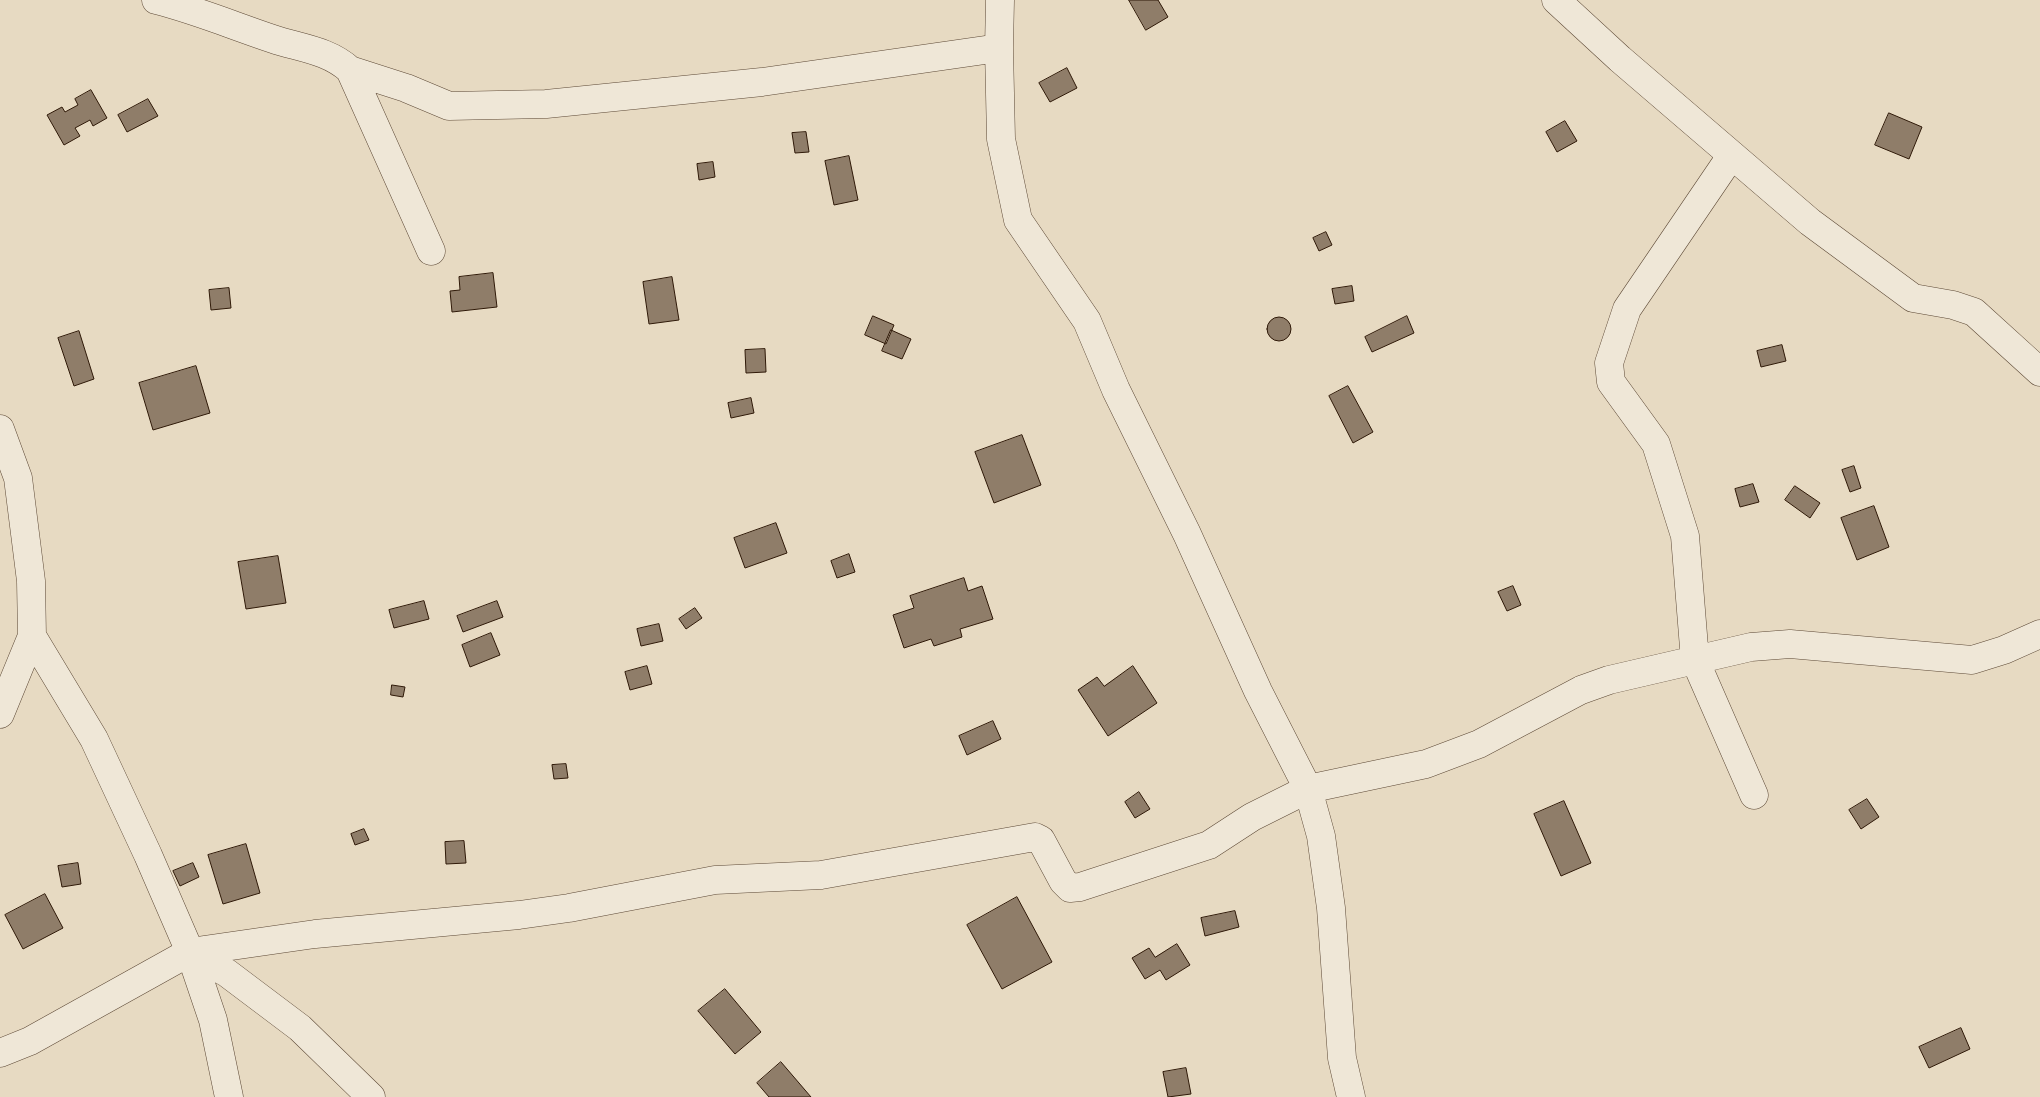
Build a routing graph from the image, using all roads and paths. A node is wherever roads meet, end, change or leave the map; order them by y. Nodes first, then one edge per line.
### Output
1 (156, 0) edge
2 (1000, 0) edge
3 (1556, 0) edge
4 (999, 48) junction
5 (350, 70) junction
6 (1732, 156) junction
7 (432, 251) dead end
8 (2040, 372) edge
9 (0, 429) edge
10 (2040, 634) edge
11 (32, 636) junction
12 (1695, 660) junction
13 (0, 714) edge
14 (1308, 789) junction
15 (1754, 795) dead end
16 (190, 952) junction
17 (0, 1053) edge
18 (229, 1097) edge
19 (371, 1097) edge
20 (1351, 1097) edge

1 - 5 street
2 - 4 street
3 - 6 street
4 - 5 street
4 - 14 street
5 - 7 street
6 - 8 street
6 - 12 street
9 - 11 street
10 - 12 street
11 - 13 street
11 - 16 street
12 - 14 street
12 - 15 street
14 - 16 street
14 - 20 street
16 - 17 street
16 - 18 street
16 - 19 street

